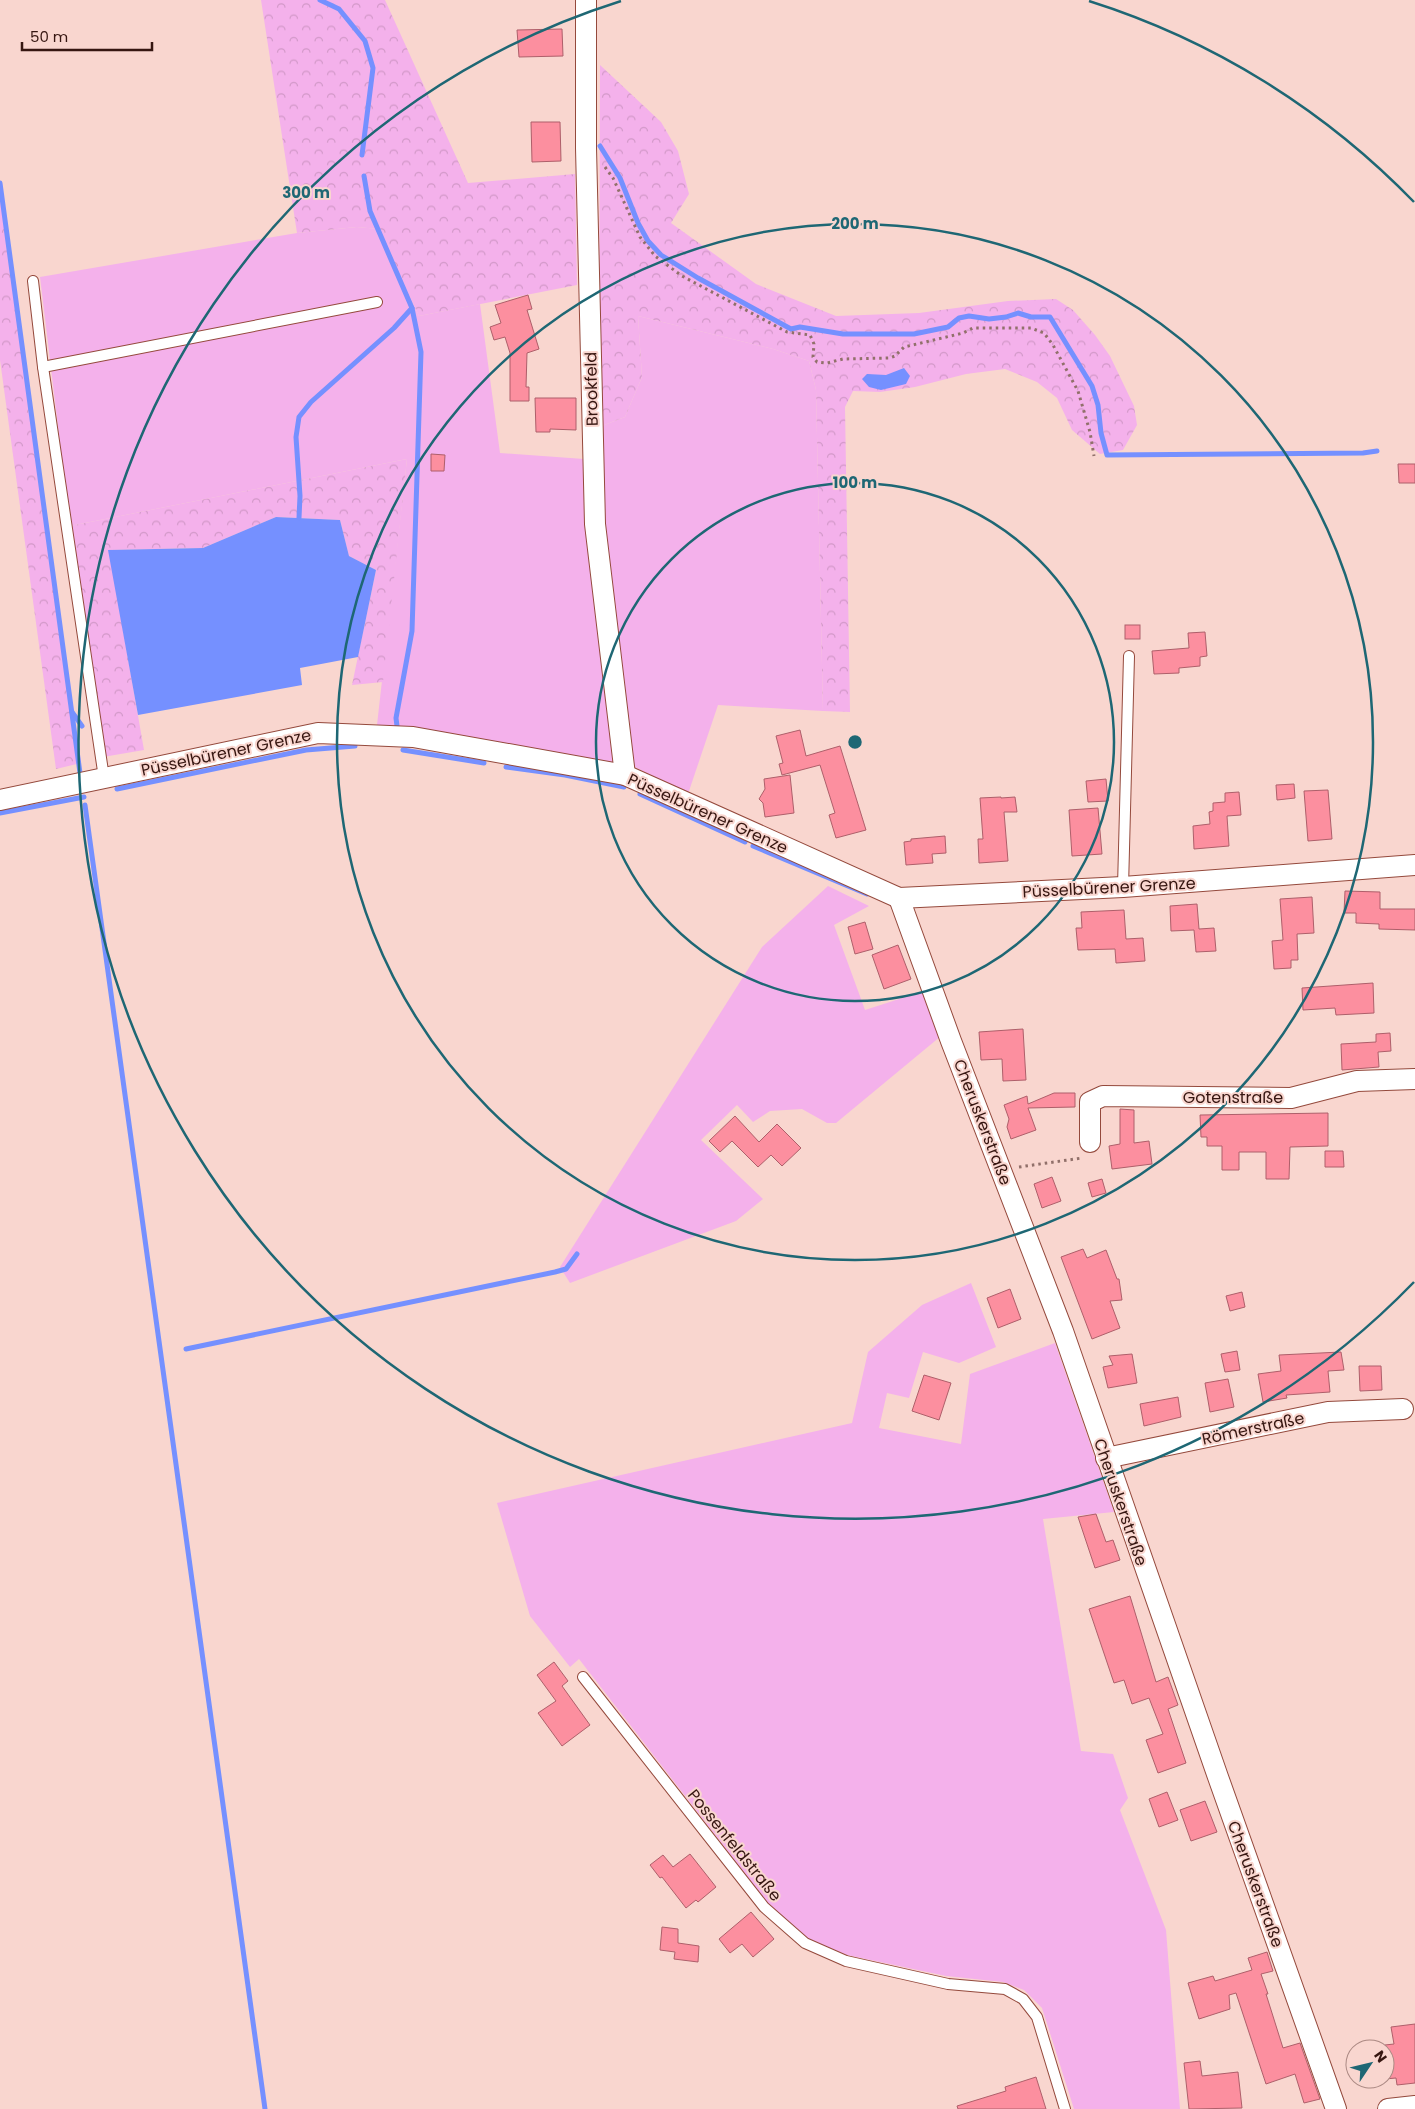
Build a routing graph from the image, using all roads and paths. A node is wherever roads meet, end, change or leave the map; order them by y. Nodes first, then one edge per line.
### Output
1 (586, 0) edge
2 (586, 148) junction
3 (33, 282) dead end
4 (377, 302) dead end
5 (44, 367) junction
6 (1094, 456) dead end
7 (1129, 656) dead end
8 (625, 775) junction
9 (104, 778) junction
10 (0, 800) edge
11 (1415, 865) edge
12 (1123, 887) junction
13 (900, 898) junction
14 (1415, 1079) edge
15 (1090, 1142) joint
16 (1001, 1170) junction
17 (1403, 1409) dead end
18 (1106, 1458) junction
19 (583, 1677) dead end
20 (1415, 2106) edge
21 (1064, 2109) edge
22 (1336, 2109) edge
23 (1388, 2109) edge

1 - 2 street, Brookfeld
2 - 6 path
2 - 8 street, Brookfeld
3 - 5 lane
4 - 5 lane
5 - 9 lane
7 - 12 lane
8 - 9 street, Püsselbürener Grenze
8 - 13 street, Püsselbürener Grenze
9 - 10 street, Püsselbürener Grenze
11 - 12 street, Püsselbürener Grenze
12 - 13 street, Püsselbürener Grenze
13 - 16 street, Cheruskerstraße
14 - 15 street, Gotenstraße
15 - 16 path
16 - 18 street, Cheruskerstraße
17 - 18 street, Römerstraße
18 - 22 street, Cheruskerstraße
19 - 21 lane, Possenfeldstraße
20 - 23 street

